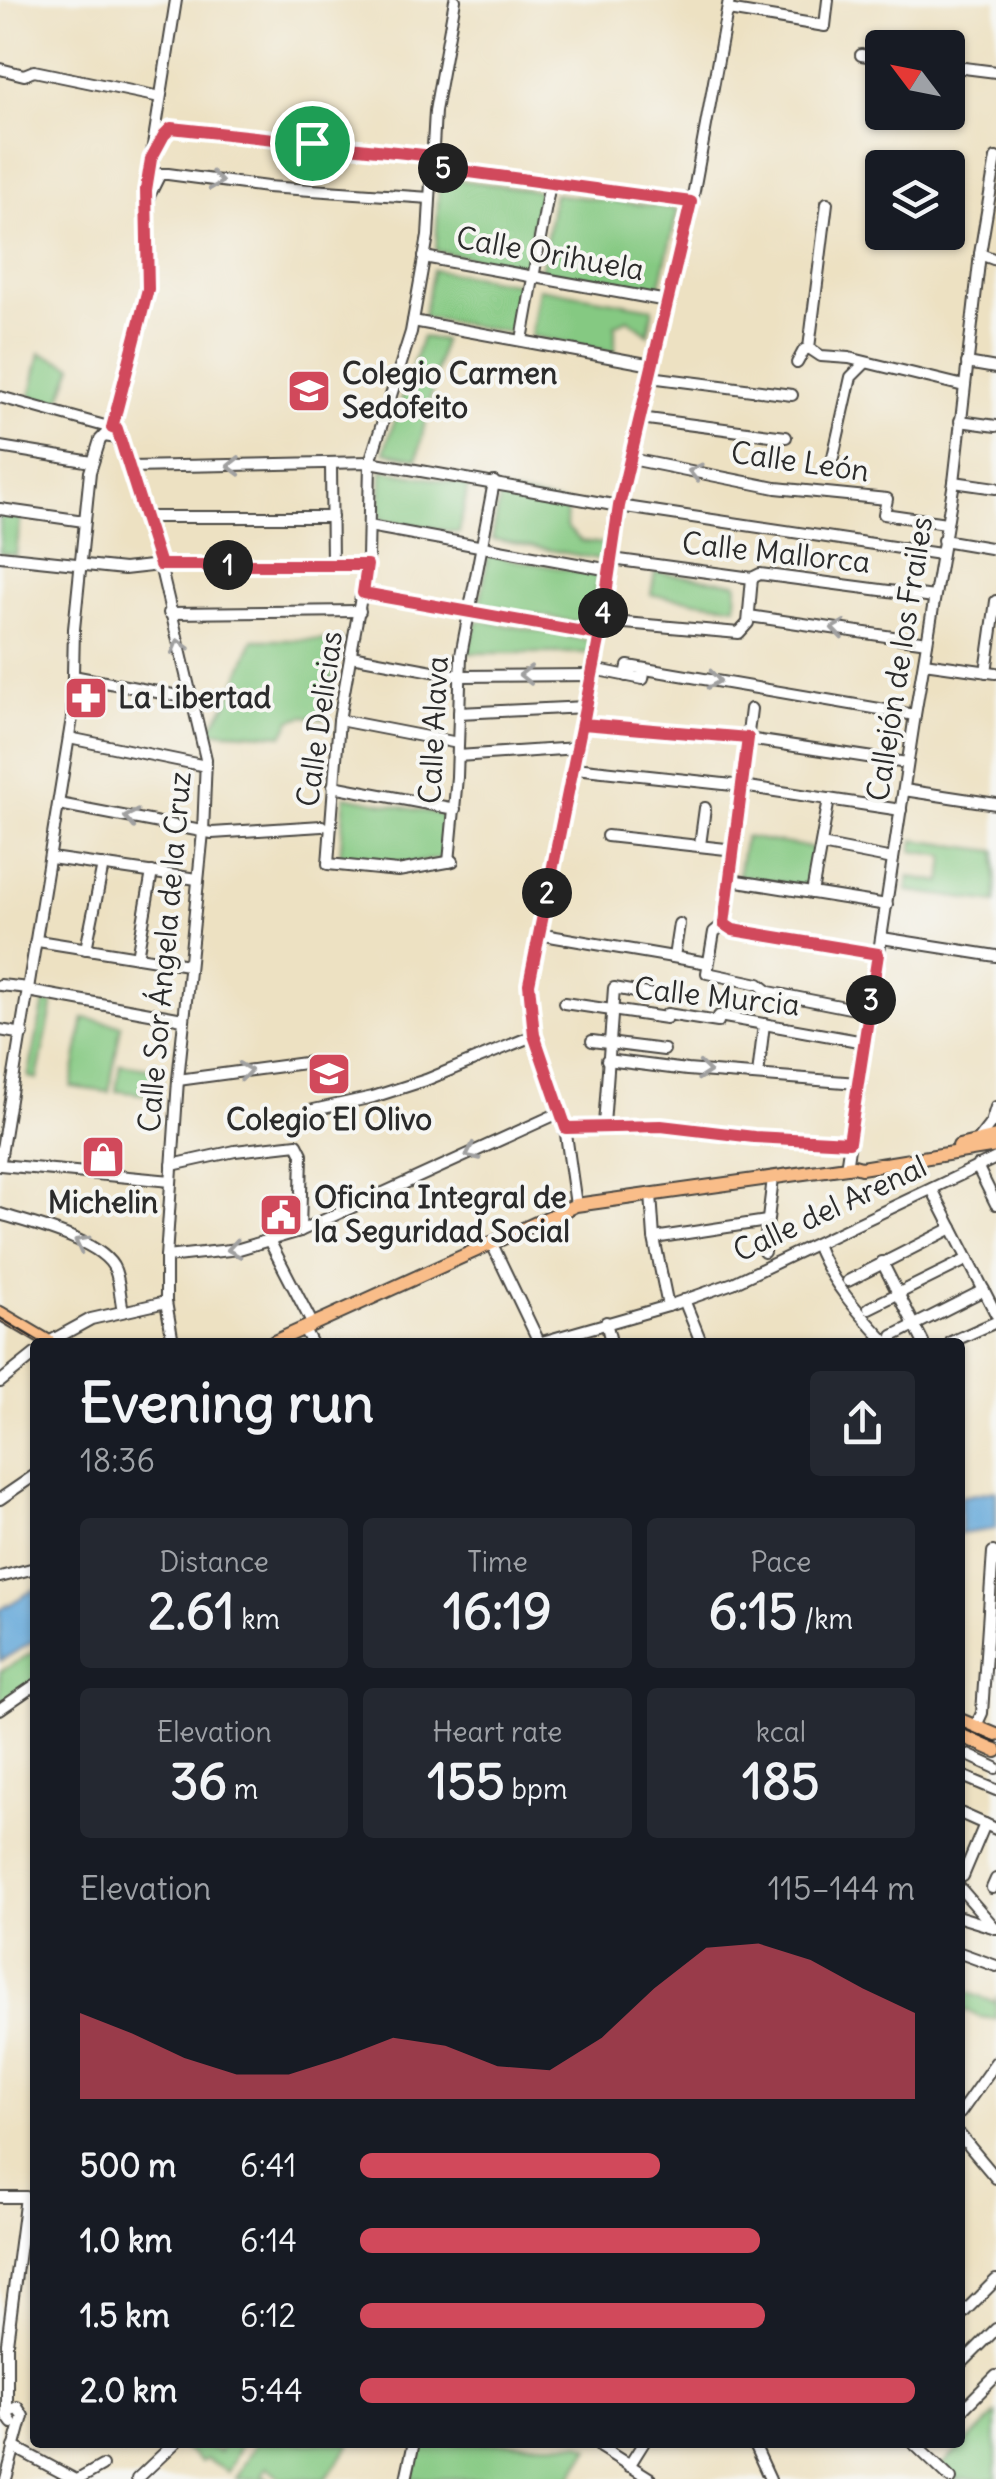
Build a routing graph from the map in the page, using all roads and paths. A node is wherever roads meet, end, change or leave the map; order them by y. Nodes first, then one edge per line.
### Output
1 (176, 0) edge
2 (454, 0) edge
3 (828, 0) edge
4 (728, 5) edge
5 (861, 55) dead end
6 (865, 56) edge
7 (965, 68) edge
8 (0, 69) edge
9 (996, 72) edge
10 (160, 97) junction
11 (996, 158) edge
12 (151, 159) junction
13 (432, 161) junction
14 (550, 182) junction
15 (430, 198) junction
16 (691, 202) junction
17 (146, 203) junction
18 (827, 203) dead end
19 (980, 254) junction
20 (424, 258) junction
21 (996, 260) edge
22 (533, 276) junction
23 (667, 301) junction
24 (414, 321) junction
25 (522, 340) junction
26 (809, 348) junction
27 (797, 362) dead end
28 (865, 362) junction
29 (967, 364) junction
30 (996, 368) edge
31 (651, 371) junction
32 (964, 386) junction
33 (792, 395) dead end
34 (0, 397) edge
35 (640, 418) junction
36 (960, 421) junction
37 (996, 426) edge
38 (105, 435) junction
39 (786, 437) dead end
40 (0, 447) edge
41 (832, 458) dead end
42 (631, 459) junction
43 (92, 462) junction
44 (370, 462) junction
45 (332, 464) junction
46 (130, 467) junction
47 (494, 482) junction
48 (954, 482) junction
49 (996, 488) edge
50 (619, 506) junction
51 (0, 509) edge
52 (332, 517) junction
53 (146, 518) junction
54 (84, 521) junction
55 (946, 522) junction
56 (369, 526) junction
57 (943, 540) junction
58 (483, 547) junction
59 (996, 549) edge
60 (940, 554) junction
61 (0, 556) edge
62 (160, 565) junction
63 (332, 565) junction
64 (367, 565) junction
65 (611, 565) junction
66 (82, 566) junction
67 (752, 578) junction
68 (363, 593) junction
69 (934, 598) junction
70 (996, 602) edge
71 (360, 611) junction
72 (471, 612) junction
73 (169, 613) junction
74 (749, 616) junction
75 (602, 621) junction
76 (600, 635) junction
77 (927, 642) junction
78 (351, 656) junction
79 (924, 662) junction
80 (593, 672) junction
81 (991, 672) edge
82 (73, 676) junction
83 (460, 676) junction
84 (194, 698) junction
85 (586, 708) junction
86 (752, 710) dead end
87 (459, 714) junction
88 (915, 715) junction
89 (339, 720) junction
90 (583, 724) junction
91 (69, 738) junction
92 (748, 738) junction
93 (458, 743) junction
94 (577, 748) junction
95 (458, 756) junction
96 (908, 763) junction
97 (206, 766) junction
98 (575, 768) junction
99 (332, 786) junction
100 (742, 786) junction
101 (904, 790) junction
102 (828, 799) junction
103 (59, 804) junction
104 (996, 804) edge
105 (705, 808) dead end
106 (455, 809) junction
107 (900, 810) junction
108 (322, 826) dead end
109 (203, 832) junction
110 (608, 836) dead end
111 (700, 845) junction
112 (821, 846) junction
113 (734, 850) junction
114 (51, 858) junction
115 (893, 859) junction
116 (451, 862) joint
117 (103, 865) junction
118 (152, 872) junction
119 (198, 879) junction
120 (731, 880) junction
121 (812, 893) junction
122 (886, 905) junction
123 (679, 924) dead end
124 (724, 924) junction
125 (538, 934) junction
126 (882, 938) junction
127 (38, 941) junction
128 (86, 948) junction
129 (878, 954) junction
130 (674, 956) junction
131 (996, 956) edge
132 (137, 957) junction
133 (188, 966) junction
134 (708, 968) junction
135 (0, 985) edge
136 (28, 990) junction
137 (663, 996) dead end
138 (564, 1003) dead end
139 (611, 1010) junction
140 (870, 1012) junction
141 (184, 1020) junction
142 (764, 1024) junction
143 (0, 1030) edge
144 (22, 1034) junction
145 (534, 1035) junction
146 (592, 1041) dead end
147 (864, 1042) junction
148 (608, 1044) junction
149 (664, 1050) dead end
150 (607, 1060) junction
151 (312, 1062) dead end
152 (0, 1076) edge
153 (758, 1076) junction
154 (16, 1078) junction
155 (178, 1080) junction
156 (858, 1083) junction
157 (309, 1111) dead end
158 (995, 1111) edge
159 (561, 1112) junction
160 (4, 1120) edge
161 (604, 1125) junction
162 (566, 1128) junction
163 (996, 1129) edge
164 (996, 1141) edge
165 (849, 1142) junction
166 (976, 1142) junction
167 (996, 1158) edge
168 (0, 1163) edge
169 (172, 1165) junction
170 (977, 1166) junction
171 (850, 1167) junction
172 (772, 1178) junction
173 (171, 1181) junction
174 (932, 1189) junction
175 (651, 1194) junction
176 (576, 1204) junction
177 (996, 1204) edge
178 (0, 1214) edge
179 (768, 1221) junction
180 (952, 1228) junction
181 (300, 1231) junction
182 (654, 1238) junction
183 (270, 1242) junction
184 (491, 1242) junction
185 (816, 1244) junction
186 (764, 1252) dead end
187 (166, 1257) junction
188 (968, 1259) junction
189 (882, 1262) junction
190 (848, 1280) dead end
191 (984, 1290) junction
192 (898, 1294) junction
193 (684, 1300) junction
194 (166, 1302) junction
195 (668, 1306) junction
196 (869, 1308) dead end
197 (123, 1311) junction
198 (0, 1313) edge
199 (996, 1314) edge
200 (606, 1322) junction
201 (996, 1322) edge
202 (914, 1324) junction
203 (309, 1327) junction
204 (42, 1338) edge
205 (56, 1338) edge
206 (172, 1338) edge
207 (283, 1338) edge
208 (310, 1338) edge
209 (538, 1338) edge
210 (553, 1338) edge
211 (610, 1338) edge
212 (698, 1338) edge
213 (888, 1338) edge
214 (891, 1338) edge
215 (921, 1338) edge
216 (959, 1338) edge
217 (30, 1358) edge
218 (0, 1382) edge
219 (30, 1482) edge
220 (0, 1499) edge
221 (994, 1552) dead end
222 (30, 1569) edge
223 (0, 1576) edge
224 (30, 1688) edge
225 (0, 1709) edge
226 (965, 1722) edge
227 (976, 1726) junction
228 (996, 1736) edge
229 (965, 1737) edge
230 (996, 1751) edge
231 (965, 1754) edge
232 (996, 1768) edge
233 (965, 1777) edge
234 (996, 1790) edge
235 (965, 1815) edge
236 (990, 1827) edge
237 (965, 1874) edge
238 (965, 1887) edge
239 (965, 1919) edge
240 (996, 1928) edge
241 (965, 1955) edge
242 (996, 1966) edge
243 (996, 2062) edge
244 (965, 2106) edge
245 (965, 2141) edge
246 (996, 2178) edge
247 (0, 2198) edge
248 (996, 2280) edge
249 (965, 2311) edge
250 (996, 2329) edge
251 (965, 2360) edge
252 (996, 2376) edge
253 (965, 2407) edge
254 (10, 2420) edge
255 (15, 2444) junction
256 (170, 2448) edge
257 (413, 2448) edge
258 (602, 2448) edge
259 (640, 2448) edge
260 (756, 2448) edge
261 (923, 2448) edge
262 (102, 2466) dead end
263 (629, 2466) junction
264 (6, 2479) edge
265 (77, 2479) edge
266 (137, 2479) edge
267 (406, 2479) edge
268 (651, 2479) edge
269 (770, 2479) edge
270 (950, 2479) edge

1 - 10 street
2 - 13 street, Calle Delicias
3 - 4 street
4 - 16 street
5 - 6 street
7 - 9 street
8 - 10 street
10 - 12 street
11 - 19 street, Callejón de los Frailes
12 - 13 street
12 - 17 street
13 - 14 street
13 - 15 street, Calle Delicias
14 - 16 street
14 - 22 street
17 -> 15 street
15 - 20 street, Calle Delicias
16 - 23 street
17 - 38 street
18 - 26 street
19 - 21 street
19 - 29 street, Callejón de los Frailes
20 - 22 street, Calle Orihuela
20 - 24 street, Calle Delicias
22 - 23 street, Calle Orihuela
22 - 25 street
23 - 31 street
24 - 25 street
24 - 44 street, Calle Delicias
25 - 31 street
26 - 27 street
26 - 28 street
28 - 32 street
28 - 41 street
29 - 30 street
29 - 32 street, Callejón de los Frailes
31 - 33 street
31 - 35 street
32 - 36 street, Callejón de los Frailes
34 - 38 street
35 - 39 street
35 - 42 street
36 - 37 street
36 - 48 street, Callejón de los Frailes
38 - 43 street
38 - 46 street, Calle Sor Ángela de la Cruz
40 - 43 street
42 - 50 street
55 -> 42 street, Calle León
43 - 54 street
44 - 45 street
44 - 47 street
44 - 56 street, Calle Delicias
45 -> 46 street
45 - 52 street
46 - 53 street, Calle Sor Ángela de la Cruz
47 - 50 street
47 - 58 street, Calle Alava
48 - 49 street
48 - 55 street, Callejón de los Frailes
50 - 60 street
50 - 65 street
51 - 54 street
52 - 53 street
52 - 63 street
53 - 62 street, Calle Sor Ángela de la Cruz
54 - 66 street
55 - 57 street, Callejón de los Frailes
56 - 58 street, Calle Mallorca
56 - 64 street, Calle Delicias
57 - 59 street
57 - 60 street, Callejón de los Frailes
58 - 65 street, Calle Mallorca
58 - 72 street, Calle Alava
60 - 69 street, Callejón de los Frailes
61 - 66 street
62 - 63 street
62 - 66 street
62 - 73 street, Calle Sor Ángela de la Cruz
63 - 64 street
64 - 68 street, Calle Delicias
65 - 67 street, Calle Mallorca
65 - 75 street
66 - 82 street
67 - 69 street, Calle Mallorca
67 - 74 street
68 - 71 street, Calle Delicias
68 - 72 street
69 - 77 street, Callejón de los Frailes
70 - 81 street
71 - 73 street
71 - 78 street, Calle Delicias
72 - 76 street
72 - 83 street, Calle Alava
84 -> 73 street, Calle Sor Ángela de la Cruz
74 - 75 street
77 -> 74 street
75 - 76 street
76 - 80 street
77 - 79 street, Callejón de los Frailes
78 - 83 street
78 - 89 street, Calle Delicias
79 - 81 street
79 - 88 street, Callejón de los Frailes
80 -> 83 street
80 - 85 street
80 -> 88 street
82 - 84 street
82 - 91 street
83 - 87 street, Calle Alava
84 - 97 street, Calle Sor Ángela de la Cruz
85 - 87 street
85 - 90 street
86 - 92 street
87 - 93 street, Calle Alava
88 - 96 street, Callejón de los Frailes
89 - 93 street
89 - 99 street, Calle Delicias
90 - 92 street
90 - 94 street
91 - 97 street
91 - 103 street
92 - 96 street
92 - 100 street
93 - 95 street, Calle Alava
94 - 95 street
94 - 98 street
95 - 106 street, Calle Alava
96 - 101 street, Callejón de los Frailes
97 - 109 street, Calle Sor Ángela de la Cruz
98 - 100 street
98 - 125 street
99 - 106 street
99 - 116 street, Calle Delicias
100 - 102 street
100 - 113 street
101 - 104 street
101 - 107 street, Callejón de los Frailes
102 - 107 street
102 - 112 street
109 -> 103 street
103 - 114 street
105 - 111 street
106 - 116 street, Calle Alava
107 - 115 street, Callejón de los Frailes
108 - 109 street
109 - 119 street, Calle Sor Ángela de la Cruz
110 - 111 street
111 - 113 street
112 - 115 street
112 - 121 street
113 - 120 street
114 - 117 street
114 - 127 street
115 - 122 street, Callejón de los Frailes
117 - 118 street
117 - 128 street
118 - 119 street
118 - 132 street
119 - 133 street, Calle Sor Ángela de la Cruz
120 - 121 street
120 - 124 street
121 - 122 street
122 - 126 street, Callejón de los Frailes
123 - 130 street
124 - 129 street
124 - 134 street
125 - 130 street
125 - 145 street
126 - 129 street, Callejón de los Frailes
126 - 131 street
127 - 128 street
127 - 136 street
128 - 132 street
129 - 140 street, Callejón de los Frailes
130 - 134 street
132 - 133 street
133 - 141 street, Calle Sor Ángela de la Cruz
134 - 140 street
135 - 136 street
136 - 141 street
136 - 144 street
137 - 139 street
138 - 139 street, Calle Murcia
139 - 142 street, Calle Murcia
139 - 148 street
140 - 147 street, Callejón de los Frailes
141 - 155 street, Calle Sor Ángela de la Cruz
142 - 147 street, Calle Murcia
142 - 153 street
143 - 144 street
144 - 154 street
145 - 157 street
145 - 159 street
146 - 148 street
147 - 156 street, Callejón de los Frailes
148 - 149 street
148 - 150 street
150 -> 153 street
150 - 161 street
155 -> 151 street
152 - 154 street
153 - 156 street
154 - 160 street
155 - 169 street, Calle Sor Ángela de la Cruz
156 - 165 street, Callejón de los Frailes
158 - 163 street
158 - 166 street
159 - 162 street
159 -> 181 street
160 - 168 street
161 - 162 street
161 - 165 street
162 - 176 street
164 - 166 main road
164 - 171 main road
165 - 171 street, Callejón de los Frailes
166 - 171 main road
167 - 170 street, Calle del Arenal
168 - 173 street
169 - 173 street, Calle Sor Ángela de la Cruz
169 - 181 street
170 - 174 street, Calle del Arenal
170 - 177 street
171 - 172 main road
172 - 175 main road
172 - 179 street
173 - 187 street, Calle Sor Ángela de la Cruz
174 - 180 street
174 - 185 street, Calle del Arenal
175 - 176 main road
175 - 182 street
176 - 184 main road
197 -> 178 street
179 - 182 street
179 - 186 street
180 - 188 street
180 - 189 street
181 - 183 street
182 - 195 street
183 -> 187 street
183 - 203 street
184 - 203 main road
184 - 209 street
185 - 193 street, Calle del Arenal
185 - 213 street
187 - 194 street, Calle Sor Ángela de la Cruz
188 - 191 street
188 - 192 street
189 - 190 street
189 - 192 street
191 - 199 street
191 - 202 street
192 - 196 street
192 - 202 street
193 - 195 street, Calle del Arenal
193 - 212 street
194 - 197 street
194 - 206 street, Calle Sor Ángela de la Cruz
195 - 200 street, Calle del Arenal
197 - 205 street
198 - 204 main road
200 - 210 street, Calle del Arenal
200 - 211 street
201 - 216 street
202 - 214 street
202 - 215 street
203 - 207 main road
203 - 208 street
217 - 218 street
219 - 220 street
221 - 227 street
222 - 223 street
224 - 225 street
226 - 227 main road
227 - 228 main road
229 - 230 main road
231 - 232 street
233 - 234 street
235 - 236 street
236 - 237 street
238 - 240 street
239 - 240 street
241 - 242 street
243 - 244 street
245 - 246 street
247 - 254 street
248 - 249 street
250 - 251 street
252 - 253 street
254 - 255 street
255 - 264 street
255 - 265 street
256 - 266 street
257 - 267 street
258 - 263 street
259 - 263 street
260 - 269 street
261 - 270 street
262 - 265 street
263 - 268 street

